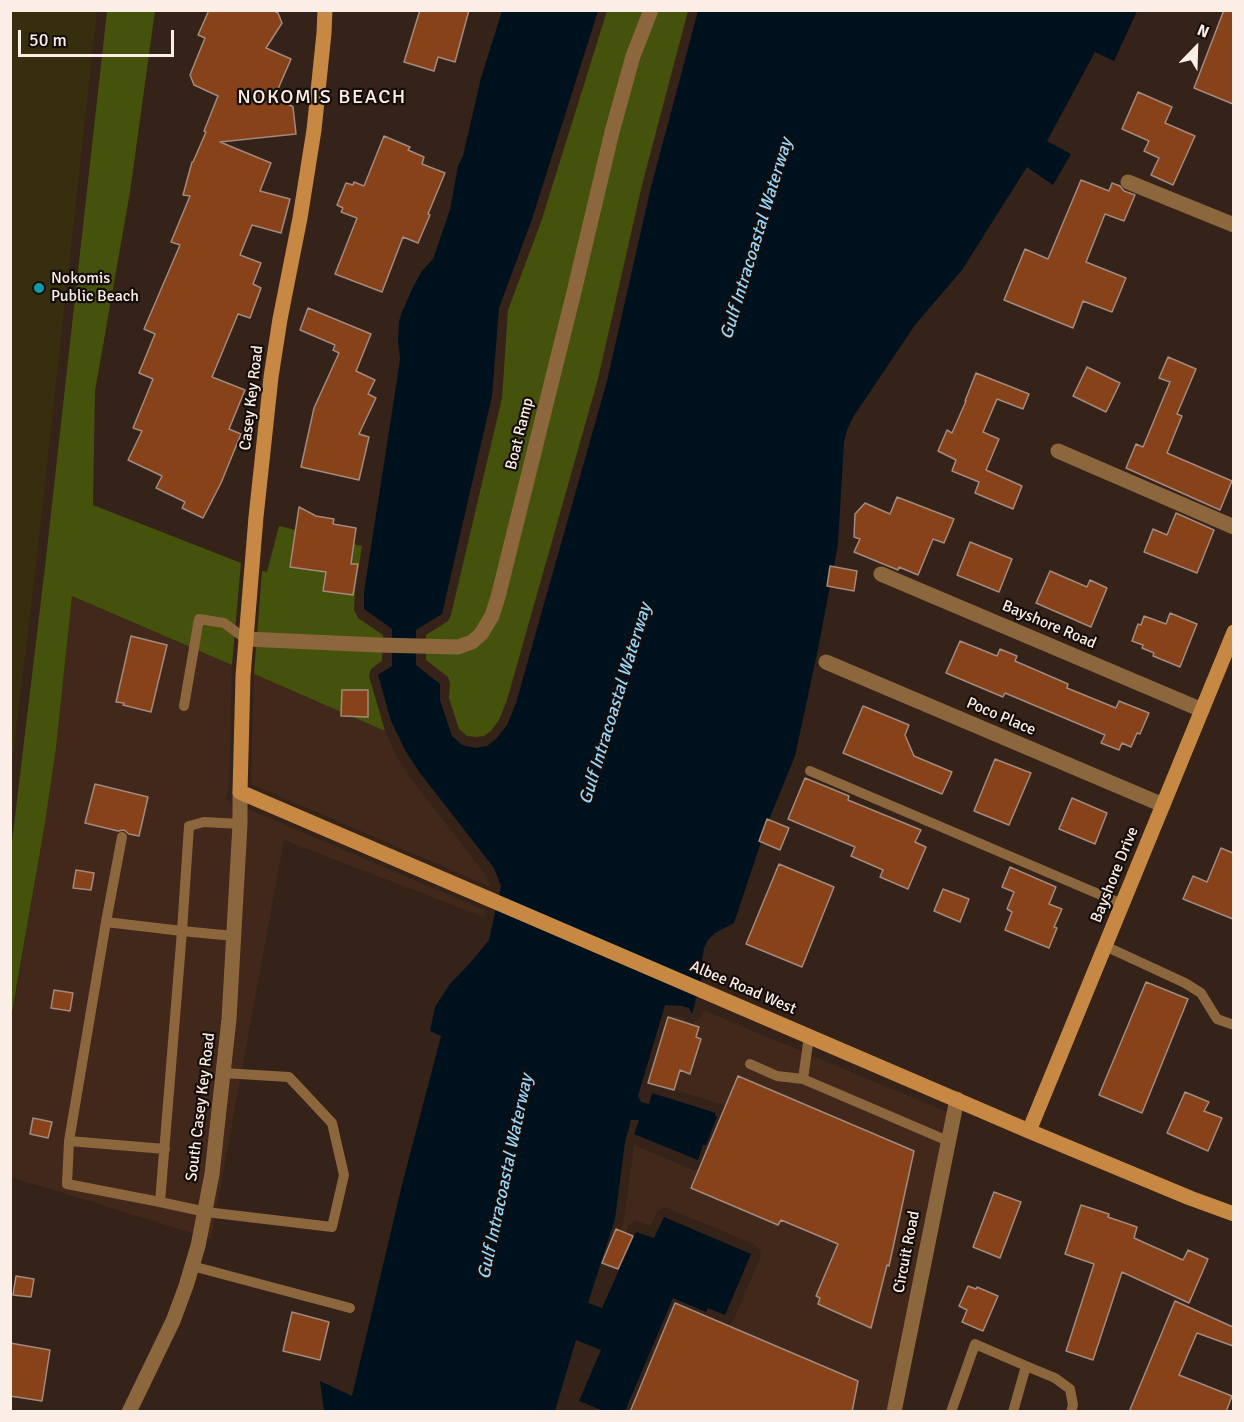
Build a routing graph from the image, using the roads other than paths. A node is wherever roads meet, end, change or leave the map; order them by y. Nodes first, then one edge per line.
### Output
1 (325, 10) edge
2 (651, 10) edge
3 (1128, 182) dead end
4 (1233, 225) edge
5 (1058, 451) dead end
6 (1233, 527) edge
7 (881, 574) dead end
8 (1233, 632) edge
9 (246, 639) junction
10 (826, 662) dead end
11 (184, 706) dead end
12 (1202, 710) junction
13 (810, 771) dead end
14 (240, 792) junction
15 (1163, 805) junction
16 (240, 824) junction
17 (122, 837) dead end
18 (1122, 904) junction
19 (106, 922) junction
20 (182, 931) junction
21 (234, 936) junction
22 (1105, 946) junction
23 (1233, 1025) edge
24 (809, 1036) junction
25 (750, 1064) dead end
26 (223, 1073) junction
27 (803, 1079) junction
28 (957, 1100) junction
29 (1029, 1131) junction
30 (69, 1141) junction
31 (948, 1141) junction
32 (165, 1149) junction
33 (160, 1202) junction
34 (206, 1212) junction
35 (1233, 1214) edge
36 (192, 1266) junction
37 (350, 1308) dead end
38 (1026, 1366) junction
39 (129, 1412) edge
40 (894, 1412) edge
41 (951, 1412) edge
42 (1013, 1412) edge
43 (1071, 1412) edge

1 - 9 street, Casey Key Road
2 - 9 street, Boat Ramp
3 - 4 street
5 - 6 street
7 - 12 street, Bayshore Road
8 - 12 street, Bayshore Drive
9 - 11 lane
9 - 14 street, Casey Key Road
10 - 15 street, Poco Place
12 - 15 street, Bayshore Drive
13 - 18 lane
14 - 16 street, South Casey Key Road
14 - 24 street, Albee Road West
15 - 18 street, Bayshore Drive
16 - 20 lane
16 - 21 street, South Casey Key Road
17 - 19 lane
18 - 22 street, Bayshore Drive
19 - 20 lane
19 - 30 lane
20 - 21 lane
20 - 32 lane
21 - 26 street, South Casey Key Road
22 - 23 lane
22 - 29 street, Bayshore Drive
24 - 27 lane
24 - 28 street, Albee Road West
25 - 27 lane
26 - 34 street, South Casey Key Road
26 - 34 lane
27 - 31 lane
28 - 29 street, Albee Road West
28 - 31 street, Circuit Road
29 - 35 street, Albee Road West
30 - 32 lane
30 - 33 lane
31 - 40 street, Circuit Road
32 - 33 lane
33 - 34 lane
34 - 36 street, South Casey Key Road
36 - 37 lane
36 - 39 street, South Casey Key Road
38 - 41 lane
38 - 42 lane
38 - 43 lane

